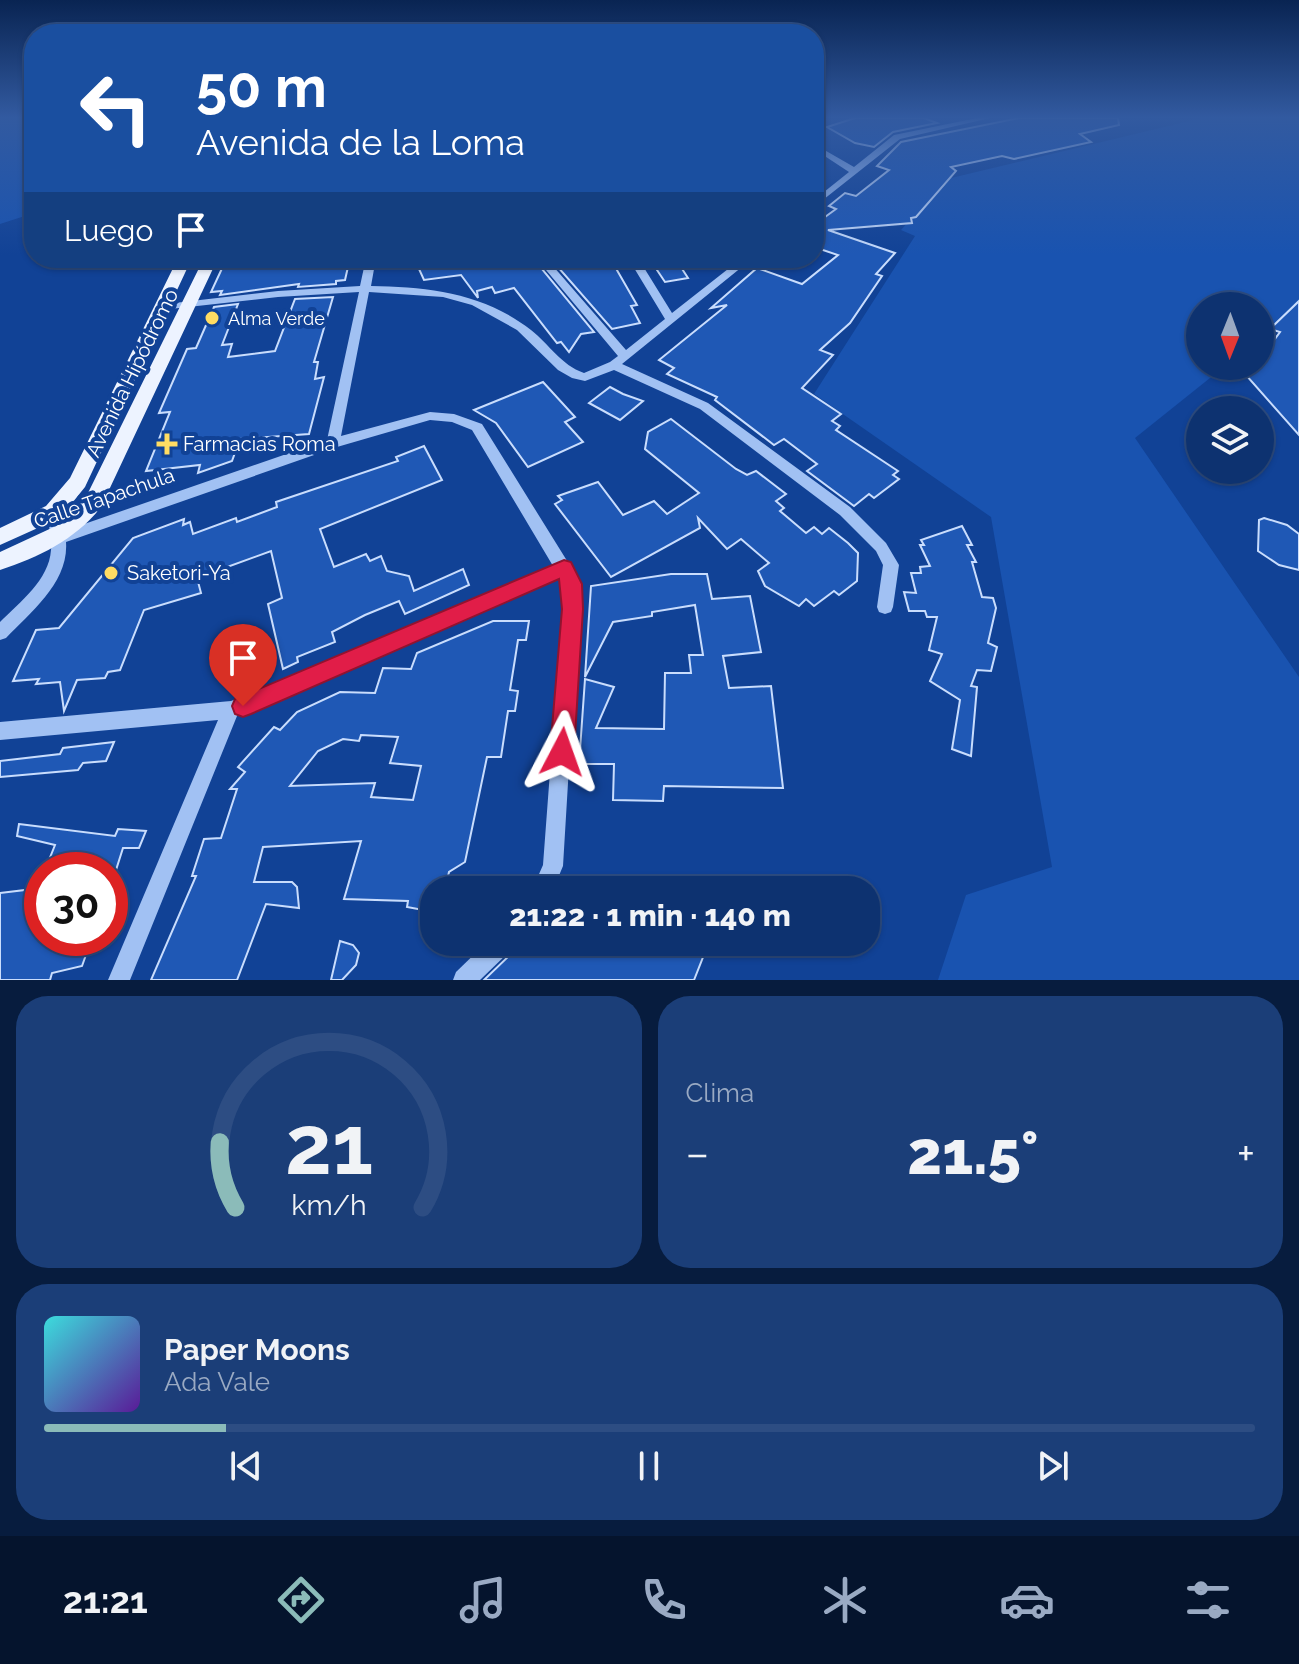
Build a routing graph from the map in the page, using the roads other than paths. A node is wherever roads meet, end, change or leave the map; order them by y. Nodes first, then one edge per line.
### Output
1 (842, 164) edge
2 (863, 164) edge
3 (854, 171) junction
4 (824, 196) edge
5 (180, 268) edge
6 (206, 268) edge
7 (369, 268) edge
8 (549, 268) edge
9 (639, 268) edge
10 (735, 268) edge
11 (366, 290) junction
12 (190, 304) junction
13 (161, 307) junction
14 (670, 319) junction
15 (620, 361) junction
16 (333, 443) junction
17 (53, 512) junction
18 (0, 537) edge
19 (57, 539) junction
20 (0, 561) edge
21 (564, 568) junction
22 (885, 607) dead end
23 (0, 633) edge
24 (231, 710) junction
25 (0, 731) edge
26 (548, 876) edge
27 (489, 956) edge
28 (119, 980) edge
29 (464, 980) edge

1 - 3 street
2 - 3 street
3 - 4 street
5 - 13 main road, Avenida Hipódromo
6 - 12 main road, Avenida Hipódromo
7 - 11 street
8 - 15 street
9 - 14 street
10 - 14 street
11 - 12 street
11 - 15 street
11 - 16 street
12 - 13 street
12 - 19 main road, Avenida Hipódromo
13 - 17 main road, Avenida Hipódromo
14 - 15 street
15 - 22 street
16 - 19 street, Calle Tapachula
16 - 21 street, Calle Tapachula
17 - 18 main road, Calle Tapachula
17 - 19 street
19 - 20 main road, Calle Tapachula
19 - 23 street
21 - 24 street
21 - 26 street
24 - 25 street
24 - 28 street
27 - 29 street

